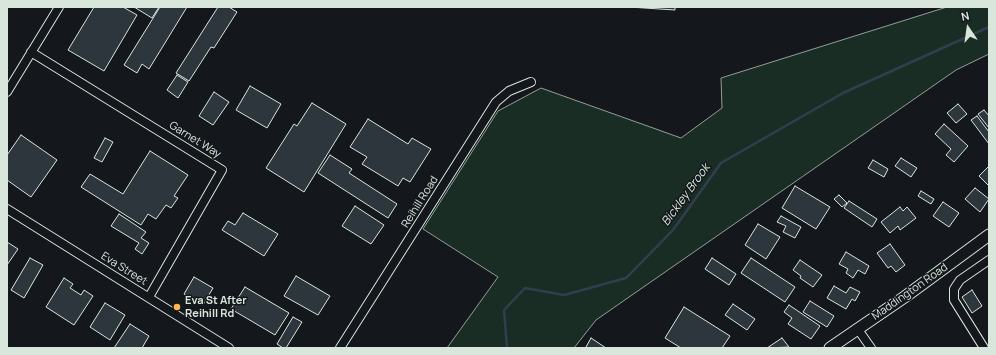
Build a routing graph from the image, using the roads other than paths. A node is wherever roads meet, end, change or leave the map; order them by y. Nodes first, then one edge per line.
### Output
1 (59, 7) edge
2 (31, 52) junction
3 (531, 82) dead end
4 (7, 92) edge
5 (7, 209) edge
6 (989, 235) edge
7 (989, 260) edge
8 (149, 297) junction
9 (857, 328) junction
10 (229, 348) edge
11 (340, 348) edge
12 (830, 348) edge
13 (871, 348) edge
14 (984, 348) edge

1 - 2 street
2 - 4 street
2 - 8 street, Garnet Way
3 - 11 street, Reihill Road
5 - 8 street, Eva Street
6 - 9 main road, Maddington Road
7 - 14 street
8 - 10 street, Eva Street
9 - 12 main road, Maddington Road
9 - 13 street

